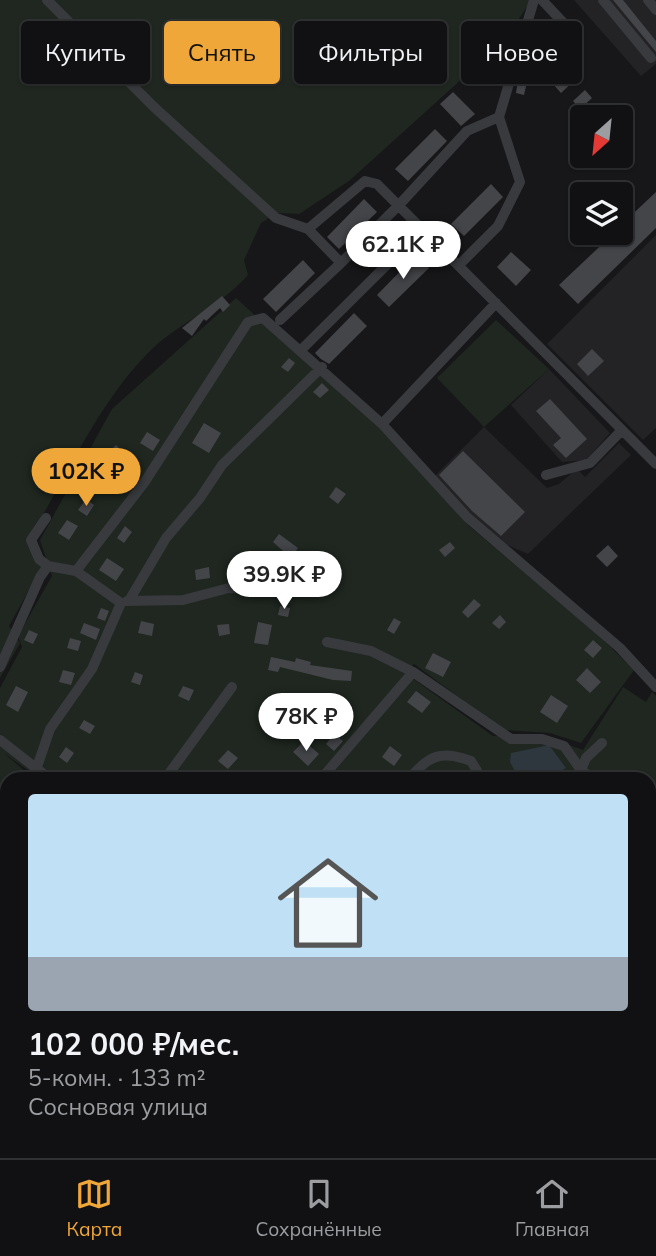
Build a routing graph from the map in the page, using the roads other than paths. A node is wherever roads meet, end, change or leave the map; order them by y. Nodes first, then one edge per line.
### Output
1 (47, 0) edge
2 (534, 0) edge
3 (541, 0) edge
4 (603, 0) edge
5 (648, 0) edge
6 (656, 10) edge
7 (561, 21) edge
8 (652, 58) dead end
9 (499, 117) junction
10 (399, 205) junction
11 (308, 229) junction
12 (422, 229) junction
13 (341, 263) junction
14 (459, 265) junction
15 (496, 303) junction
16 (277, 322) junction
17 (301, 350) junction
18 (322, 367) junction
19 (382, 424) junction
20 (622, 430) junction
21 (656, 464) edge
22 (545, 475) dead end
23 (46, 518) dead end
24 (48, 566) junction
25 (76, 571) junction
26 (292, 590) dead end
27 (125, 601) junction
28 (327, 642) dead end
29 (0, 667) edge
30 (413, 672) junction
31 (232, 687) dead end
32 (656, 687) edge
33 (0, 740) edge
34 (602, 743) dead end
35 (37, 767) junction
36 (42, 772) edge
37 (170, 772) edge
38 (327, 772) edge
39 (415, 772) edge
40 (478, 772) edge
41 (578, 772) edge
42 (580, 772) edge

1 - 11 street
2 - 9 street
3 - 7 street
4 - 8 street
5 - 6 street
9 - 10 street
9 - 14 street
10 - 11 street
10 - 12 street
10 - 13 street
11 - 13 street
12 - 14 street
12 - 17 street
13 - 16 street
14 - 15 street
15 - 19 street
15 - 20 street
16 - 17 street
16 - 25 street
17 - 18 street
18 - 19 street
18 - 27 street
19 - 32 street
20 - 21 street
20 - 22 street
23 - 24 street
24 - 25 street
24 - 29 street
25 - 27 street
26 - 27 street
27 - 35 street
28 - 30 street
30 - 38 street
30 - 41 street
31 - 37 street
33 - 35 street
34 - 42 street
35 - 36 street
39 - 40 street

